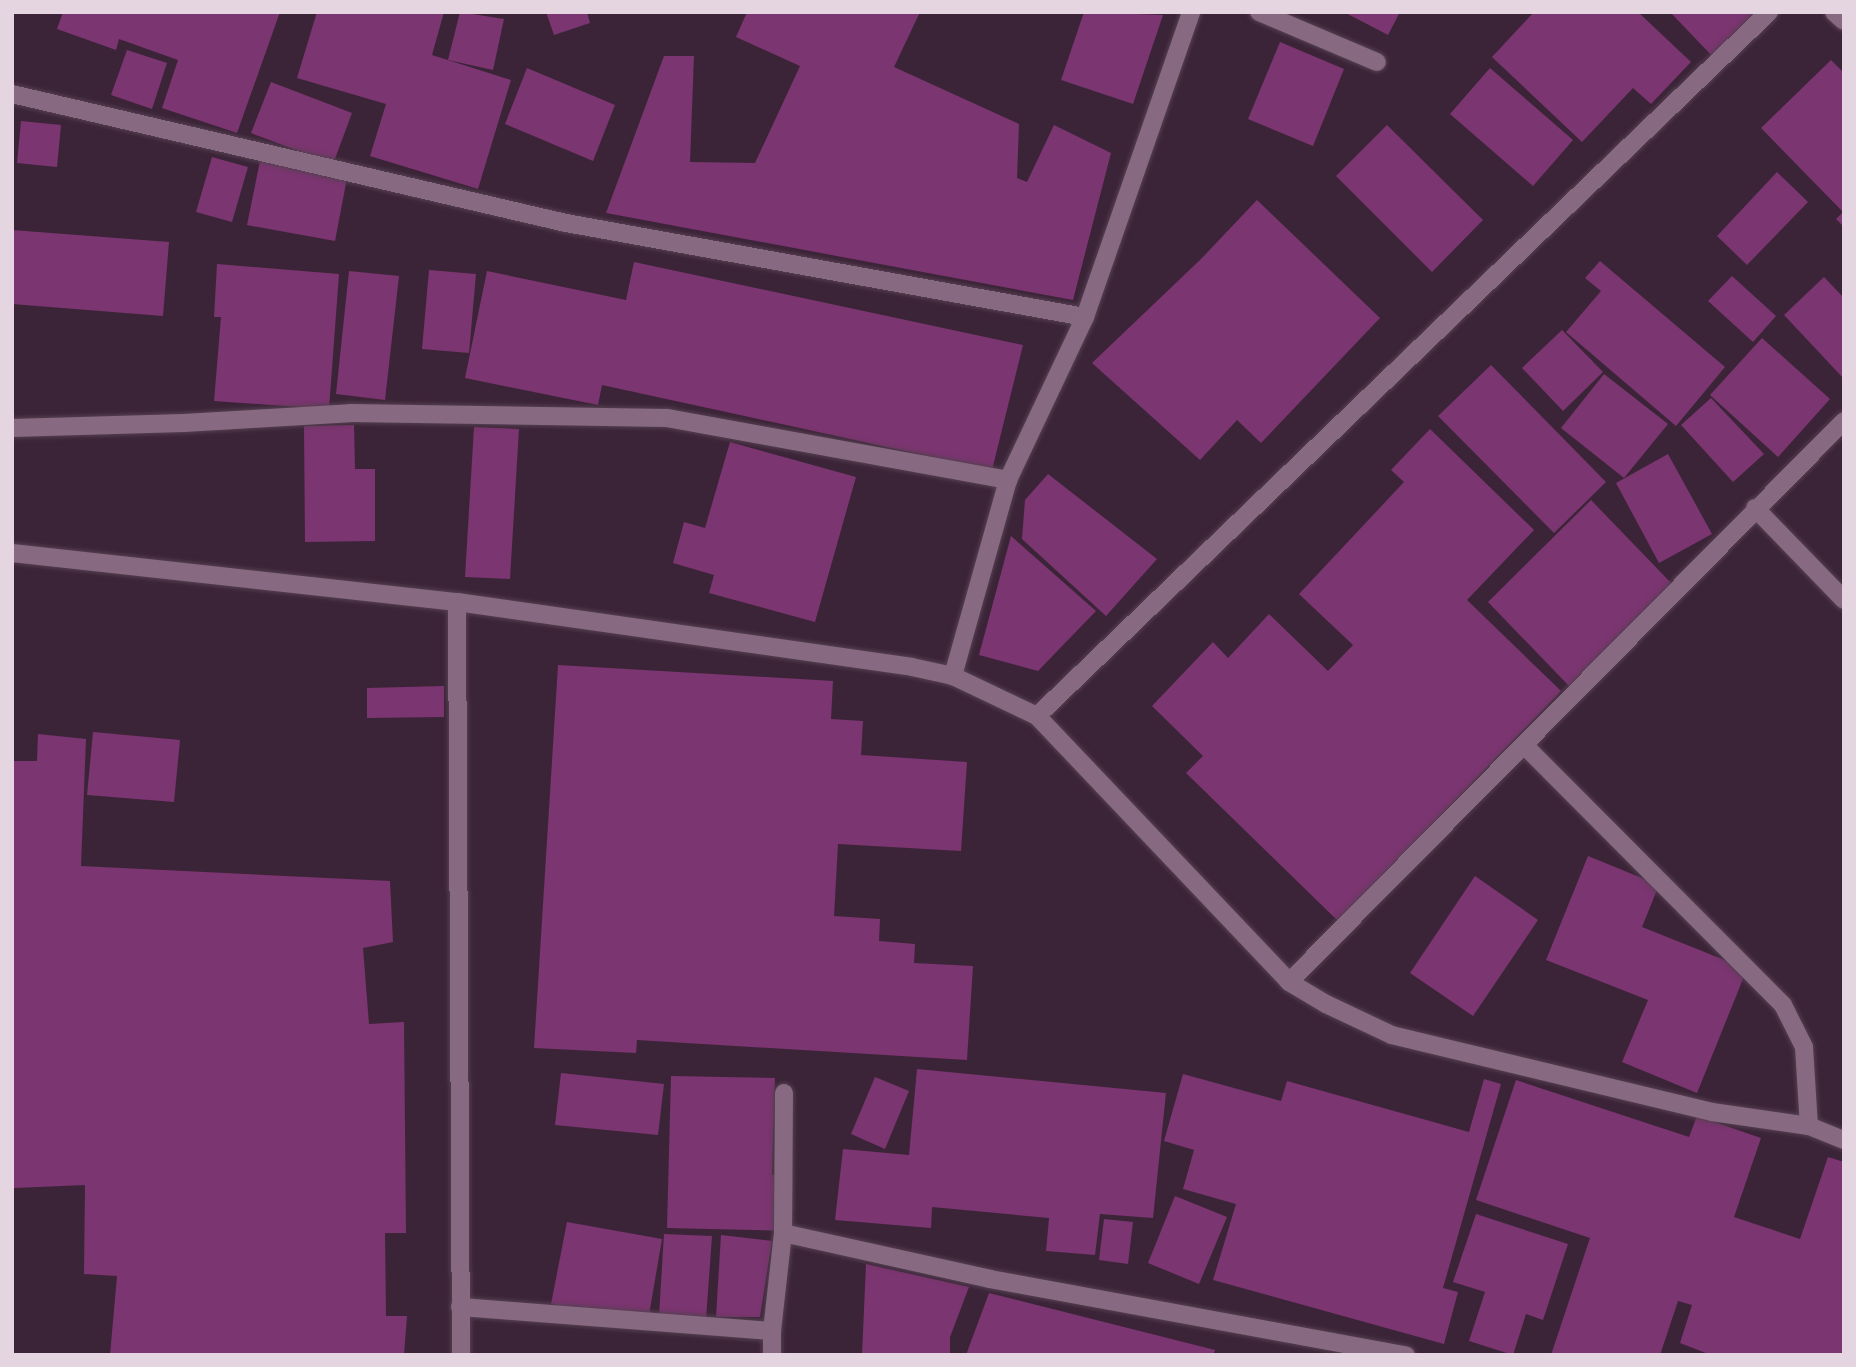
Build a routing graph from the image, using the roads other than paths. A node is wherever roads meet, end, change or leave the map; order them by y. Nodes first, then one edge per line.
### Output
1 (1191, 12) edge
2 (1259, 12) edge
3 (1769, 12) edge
4 (1834, 12) edge
5 (1844, 21) edge
6 (1377, 62) dead end
7 (12, 94) edge
8 (1085, 317) junction
9 (1844, 421) edge
10 (12, 428) edge
11 (1008, 480) junction
12 (1755, 508) junction
13 (12, 553) edge
14 (1844, 600) edge
15 (457, 602) junction
16 (953, 676) junction
17 (1037, 716) junction
18 (1524, 744) junction
19 (1289, 982) junction
20 (784, 1093) dead end
21 (1809, 1126) junction
22 (1844, 1140) edge
23 (783, 1233) junction
24 (460, 1307) junction
25 (772, 1331) junction
26 (461, 1355) edge
27 (772, 1355) edge
28 (1406, 1355) edge

1 - 8 street
2 - 6 street
3 - 17 street
4 - 5 street
7 - 8 street
8 - 11 street
9 - 12 street
10 - 11 street
11 - 16 street
12 - 14 street
12 - 18 street
13 - 15 street
15 - 16 street
15 - 24 street
16 - 17 street
17 - 19 street
18 - 19 street
18 - 21 street
19 - 21 street
20 - 23 street
21 - 22 street
23 - 25 street
23 - 28 street
24 - 25 street
24 - 26 street
25 - 27 street

